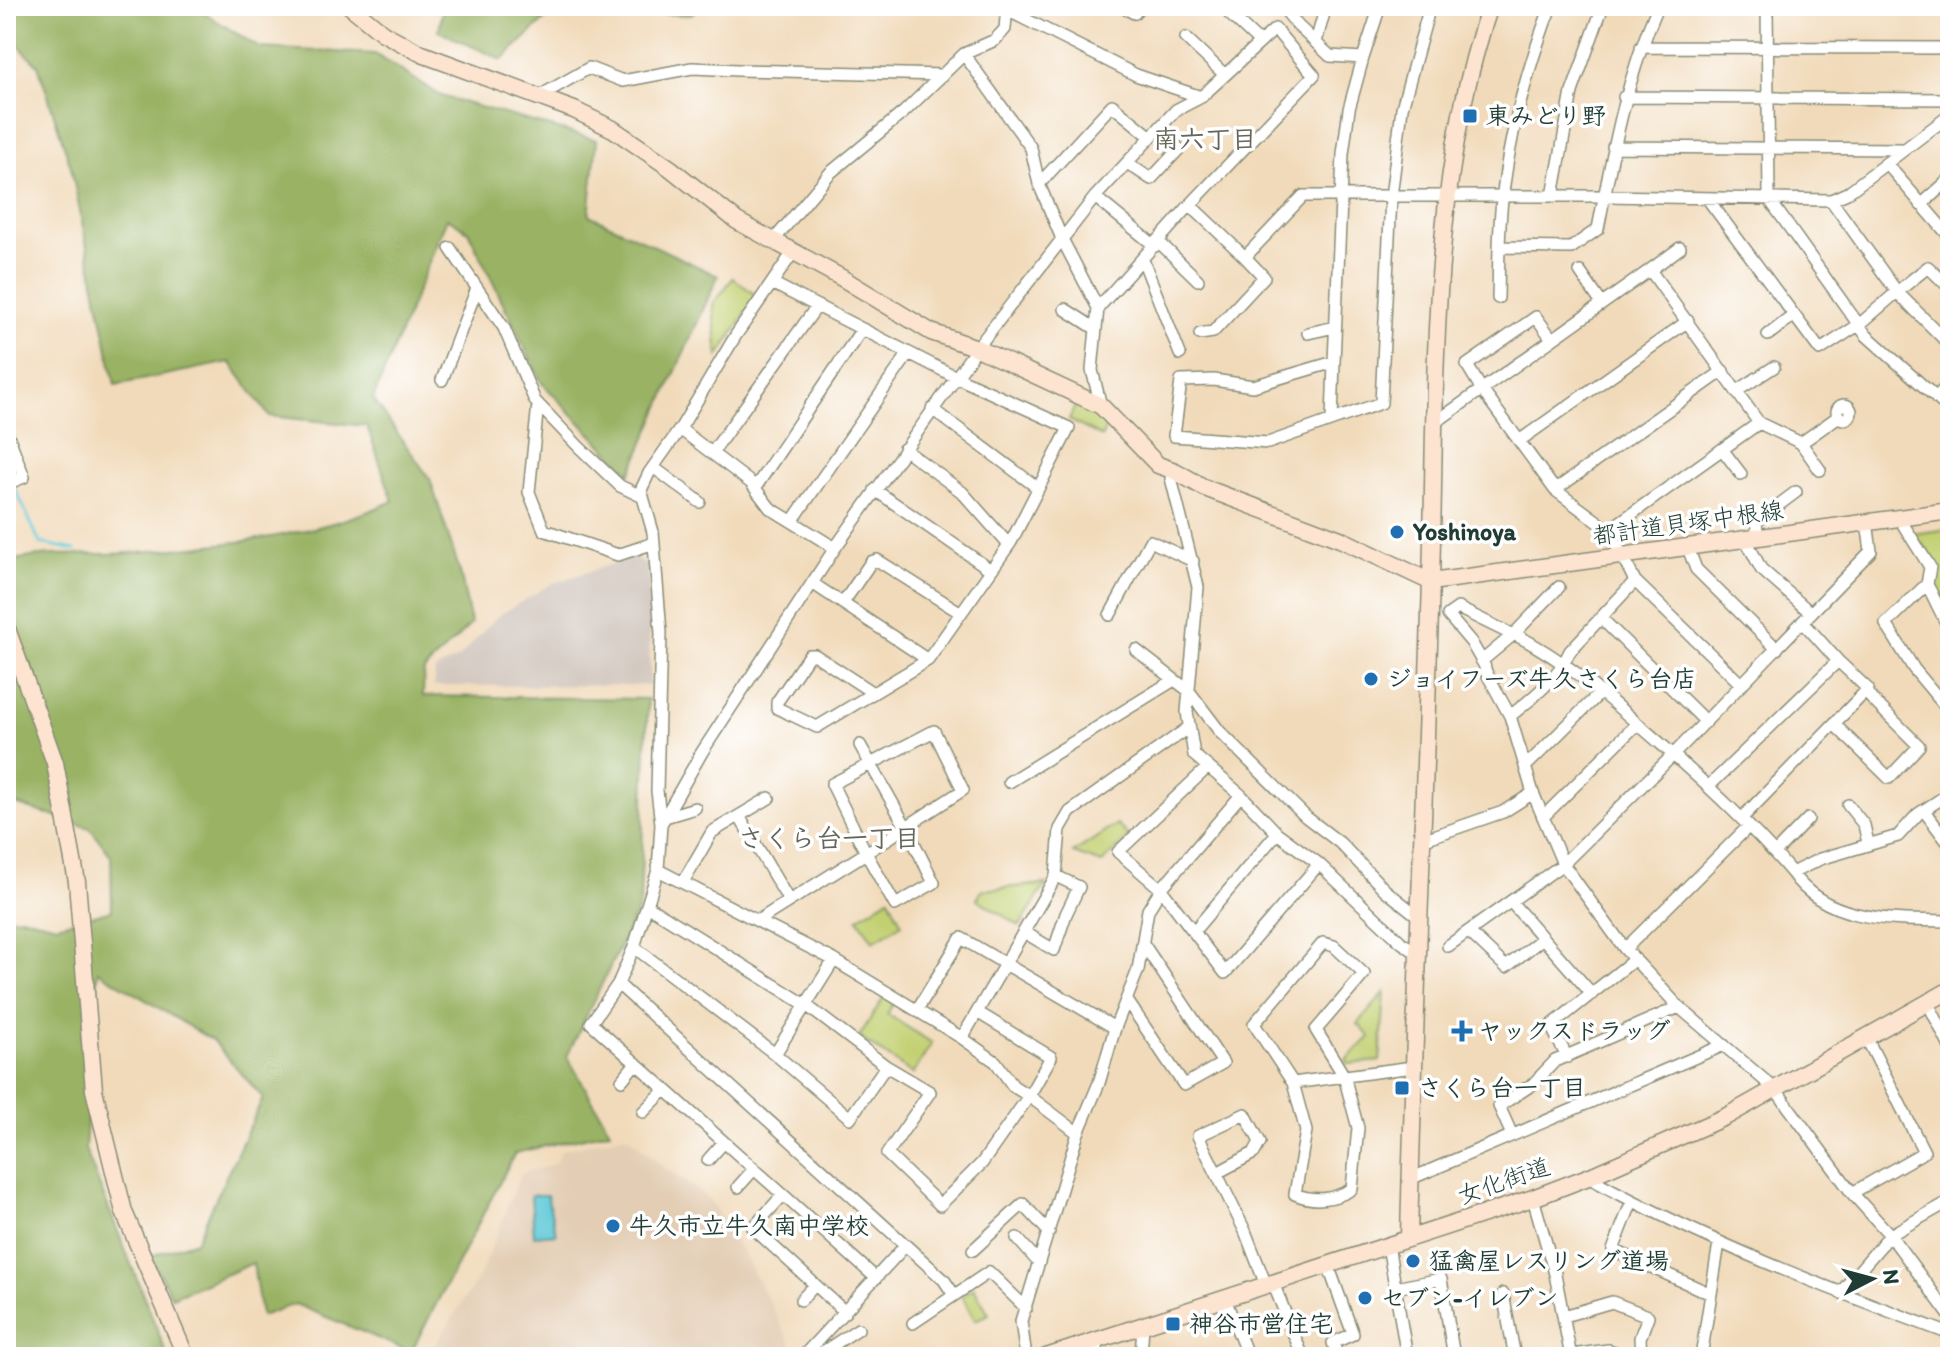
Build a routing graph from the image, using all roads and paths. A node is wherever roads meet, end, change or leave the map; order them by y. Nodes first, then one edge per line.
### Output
1 (350, 6) edge
2 (1121, 6) edge
3 (1141, 6) edge
4 (1221, 6) edge
5 (1282, 6) edge
6 (1326, 6) edge
7 (1380, 6) edge
8 (1430, 6) edge
9 (1490, 6) edge
10 (1551, 6) edge
11 (1603, 6) edge
12 (1658, 6) edge
13 (1767, 6) edge
14 (1007, 8) edge
15 (1186, 38) dead end
16 (1316, 42) junction
17 (1260, 43) junction
18 (1641, 47) junction
19 (1767, 47) junction
20 (1950, 48) edge
21 (964, 54) junction
22 (1363, 58) junction
23 (943, 75) junction
24 (1225, 75) junction
25 (538, 97) junction
26 (1201, 97) junction
27 (1624, 97) junction
28 (1768, 97) junction
29 (1950, 99) edge
30 (1950, 115) edge
31 (1155, 133) junction
32 (1613, 147) junction
33 (1767, 148) junction
34 (1902, 149) junction
35 (1127, 163) junction
36 (1886, 163) junction
37 (1950, 179) edge
38 (1039, 184) junction
39 (1340, 195) junction
40 (1446, 196) junction
41 (1502, 196) junction
42 (1553, 196) junction
43 (1604, 196) junction
44 (1095, 197) junction
45 (1391, 197) junction
46 (1707, 198) junction
47 (1769, 199) junction
48 (1831, 200) junction
49 (1190, 205) junction
50 (1921, 205) junction
51 (1950, 237) edge
52 (1062, 239) junction
53 (774, 240) junction
54 (1157, 244) junction
55 (1500, 247) junction
56 (450, 248) dead end
57 (1680, 248) dead end
58 (794, 251) junction
59 (1245, 257) junction
60 (1143, 260) junction
61 (1650, 270) junction
62 (1580, 272) dead end
63 (1198, 280) dead end
64 (772, 283) junction
65 (477, 288) junction
66 (1950, 288) edge
67 (1897, 292) junction
68 (1498, 298) dead end
69 (1602, 304) junction
70 (817, 306) junction
71 (1098, 308) junction
72 (1065, 309) dead end
73 (1794, 315) junction
74 (1688, 321) junction
75 (1860, 324) junction
76 (1335, 327) junction
77 (862, 329) junction
78 (1096, 329) junction
79 (1308, 333) dead end
80 (1200, 334) dead end
81 (1768, 335) dead end
82 (1552, 339) junction
83 (1950, 345) edge
84 (977, 348) junction
85 (909, 353) junction
86 (1180, 354) dead end
87 (1334, 362) junction
88 (1774, 367) dead end
89 (1723, 371) junction
90 (956, 377) junction
91 (442, 380) dead end
92 (1950, 382) edge
93 (1482, 390) junction
94 (1737, 391) junction
95 (1936, 398) junction
96 (538, 404) junction
97 (1101, 406) junction
98 (932, 409) junction
99 (1950, 410) edge
100 (1839, 416) dead end
101 (1332, 420) junction
102 (1436, 422) junction
103 (1759, 423) junction
104 (680, 429) junction
105 (6, 430) edge
106 (1519, 441) junction
107 (1801, 443) junction
108 (904, 449) junction
109 (1722, 449) junction
110 (712, 453) junction
111 (653, 467) junction
112 (1820, 470) dead end
113 (1175, 471) junction
114 (1741, 474) dead end
115 (6, 484) edge
116 (755, 488) junction
117 (1038, 488) junction
118 (875, 490) junction
119 (1555, 490) junction
120 (1796, 492) dead end
121 (643, 497) junction
122 (700, 502) dead end
123 (1945, 512) edge
124 (1899, 518) junction
125 (793, 520) junction
126 (1867, 522) junction
127 (1609, 530) junction
128 (1752, 539) junction
129 (654, 543) junction
130 (1009, 545) junction
131 (835, 548) junction
132 (1688, 548) junction
133 (1624, 557) junction
134 (1193, 561) junction
135 (991, 570) junction
136 (1635, 581) junction
137 (1431, 582) junction
138 (812, 583) junction
139 (1927, 584) junction
140 (1559, 587) dead end
141 (843, 603) junction
142 (961, 613) junction
143 (1110, 615) dead end
144 (1807, 618) junction
145 (1602, 619) junction
146 (6, 626) edge
147 (1950, 631) edge
148 (1512, 634) junction
149 (1777, 649) junction
150 (1136, 650) dead end
151 (928, 660) junction
152 (1838, 661) junction
153 (1565, 662) junction
154 (1483, 663) junction
155 (1174, 680) junction
156 (1742, 685) junction
157 (1189, 691) junction
158 (1601, 692) junction
159 (1865, 692) junction
160 (873, 693) junction
161 (1950, 712) edge
162 (1510, 716) junction
163 (1706, 722) junction
164 (1637, 724) junction
165 (1834, 724) junction
166 (1188, 728) junction
167 (860, 745) dead end
168 (1673, 755) junction
169 (871, 764) junction
170 (1525, 767) junction
171 (1207, 768) junction
172 (1009, 782) dead end
173 (1709, 786) junction
174 (1533, 793) junction
175 (1950, 793) edge
176 (1241, 795) junction
177 (769, 798) dead end
178 (1848, 805) dead end
179 (695, 808) dead end
180 (1925, 812) junction
181 (739, 816) junction
182 (1543, 817) junction
183 (1808, 819) dead end
184 (663, 821) junction
185 (1746, 822) junction
186 (906, 827) junction
187 (1277, 833) junction
188 (1422, 840) junction
189 (1868, 843) junction
190 (1950, 845) edge
191 (866, 853) junction
192 (1775, 853) junction
193 (1319, 864) junction
194 (1563, 864) junction
195 (658, 870) junction
196 (1792, 873) junction
197 (1056, 876) junction
198 (683, 882) junction
199 (1161, 889) junction
200 (789, 901) junction
201 (1511, 902) junction
202 (648, 906) junction
203 (1419, 917) junction
204 (759, 920) junction
205 (1950, 921) edge
206 (1194, 931) junction
207 (1024, 932) junction
208 (1469, 932) junction
209 (1543, 938) junction
210 (1144, 945) junction
211 (1448, 946) dead end
212 (634, 947) junction
213 (1625, 949) junction
214 (1417, 953) junction
215 (1635, 959) junction
216 (834, 960) junction
217 (1005, 964) junction
218 (618, 984) junction
219 (1950, 990) edge
220 (1592, 994) junction
221 (1128, 1002) junction
222 (1928, 1003) junction
223 (806, 1005) junction
224 (1679, 1007) junction
225 (917, 1010) junction
226 (977, 1012) junction
227 (1115, 1028) junction
228 (962, 1038) junction
229 (1867, 1039) junction
230 (1724, 1045) junction
231 (1950, 1047) edge
232 (775, 1054) junction
233 (1567, 1057) junction
234 (636, 1063) junction
235 (886, 1066) junction
236 (1413, 1067) junction
237 (1344, 1076) junction
238 (622, 1080) dead end
239 (1293, 1083) junction
240 (665, 1090) junction
241 (1776, 1090) junction
242 (1029, 1096) junction
243 (643, 1112) dead end
244 (1078, 1133) junction
245 (1512, 1135) junction
246 (724, 1142) junction
247 (708, 1160) dead end
248 (754, 1169) junction
249 (1217, 1173) junction
250 (1588, 1177) junction
251 (1410, 1179) junction
252 (738, 1187) dead end
253 (1852, 1193) junction
254 (783, 1195) junction
255 (1533, 1198) junction
256 (1632, 1201) junction
257 (1950, 1201) edge
258 (1049, 1232) junction
259 (1890, 1235) junction
260 (1017, 1238) dead end
261 (1409, 1238) junction
262 (1719, 1243) junction
263 (1388, 1245) junction
264 (905, 1246) junction
265 (973, 1250) dead end
266 (1039, 1263) junction
267 (1328, 1265) junction
268 (876, 1278) junction
269 (1270, 1284) junction
270 (815, 1285) junction
271 (1395, 1288) junction
272 (1840, 1293) junction
273 (1503, 1294) dead end
274 (1711, 1294) junction
275 (954, 1295) junction
276 (1225, 1299) junction
277 (801, 1300) dead end
278 (1026, 1308) junction
279 (845, 1312) junction
280 (1564, 1316) junction
281 (1950, 1316) edge
282 (913, 1323) dead end
283 (1143, 1325) junction
284 (858, 1329) dead end
285 (1950, 1334) edge
286 (1099, 1339) junction
287 (1567, 1356) edge
288 (186, 1357) edge
289 (812, 1357) edge
290 (1026, 1357) edge
291 (1046, 1357) edge
292 (1095, 1357) edge
293 (1141, 1357) edge
294 (1248, 1357) edge
295 (1303, 1357) edge
296 (1338, 1357) edge
297 (1407, 1357) edge
298 (1454, 1357) edge
299 (1515, 1357) edge
300 (1631, 1357) edge
301 (1641, 1357) edge
302 (1701, 1357) edge

1 - 25 street
2 - 3 street
4 - 17 street
5 - 16 street
6 - 16 street
7 - 22 street
8 - 45 street
9 - 40 street
10 - 41 street
11 - 42 street
12 - 18 street
13 - 19 street
14 - 21 street
14 - 26 street
15 - 24 street
16 - 22 street
17 - 24 street
17 - 49 street
18 - 19 street
18 - 27 street
19 - 20 street
19 - 28 street
21 - 23 street
21 - 38 street
22 - 39 street
23 - 25 street
23 - 53 street
24 - 26 street
25 - 53 street
26 - 31 street
27 - 28 street
27 - 32 street
28 - 29 street
28 - 33 street
30 - 34 street
31 - 35 street
31 - 35 street
31 - 38 street
32 - 33 street
32 - 43 street
33 - 34 street
33 - 47 street
34 - 36 street
35 - 44 street
36 - 48 street
36 - 50 street
37 - 50 street
38 - 52 street
39 - 45 street
39 - 59 street
39 - 76 street
40 - 41 street
40 - 45 street
40 - 102 street
41 - 42 street
41 - 55 street
42 - 43 street
43 - 46 street
43 - 55 street
44 - 52 street
44 - 54 street
45 - 101 street
46 - 47 street
46 - 73 street
47 - 48 street
47 - 75 street
48 - 67 street
49 - 54 street
49 - 59 street
50 - 51 street
52 - 71 street
52 - 84 street
53 - 58 street
54 - 60 street
54 - 63 street
55 - 68 street
56 - 65 street
57 - 61 street
58 - 64 street
58 - 84 street
59 - 80 street
60 - 71 street
60 - 86 street
61 - 69 street
61 - 74 street
62 - 69 street
64 - 70 street
64 - 104 street
65 - 91 street
65 - 96 street
66 - 67 street
67 - 75 street
67 - 83 street
69 - 82 street
70 - 77 street
70 - 110 street
71 - 78 street
72 - 78 street
73 - 75 street
73 - 81 street
74 - 89 street
74 - 106 street
75 - 95 street
76 - 79 street
76 - 87 street
77 - 85 street
77 - 116 street
78 - 97 street
82 - 93 street
82 - 93 street
84 - 90 street
84 - 97 street
85 - 90 street
85 - 125 street
87 - 101 street
87 - 101 street
88 - 94 street
89 - 94 street
89 - 119 street
90 - 98 street
90 - 117 street
92 - 95 street
93 - 102 street
93 - 106 street
94 - 103 street
95 - 99 street
96 - 121 street
96 - 129 street
97 - 113 street
98 - 108 street
98 - 117 street
100 - 107 street
102 - 137 street
103 - 107 street
103 - 109 street
104 - 110 street
104 - 111 street
105 - 115 street
106 - 119 street
107 - 112 street
108 - 118 street
108 - 130 street
109 - 114 street
109 - 127 street
110 - 116 street
111 - 121 street
111 - 122 street
113 - 134 street
113 - 137 street
116 - 125 street
117 - 130 street
118 - 131 street
118 - 135 street
119 - 127 street
120 - 128 street
121 - 129 street
123 - 124 street, 都計道貝塚中根線
124 - 126 street, 都計道貝塚中根線
124 - 139 street
125 - 131 street
126 - 128 street, 都計道貝塚中根線
126 - 144 street
127 - 133 street
128 - 132 street, 都計道貝塚中根線
128 - 144 street
129 - 184 street
130 - 135 street
131 - 138 street
132 - 133 street, 都計道貝塚中根線
132 - 149 street
133 - 136 street
133 - 137 street, 都計道貝塚中根線
134 - 143 street
134 - 157 street
135 - 142 street
136 - 145 street
136 - 156 street
137 - 188 street
138 - 141 street
138 - 184 street
139 - 147 street
139 - 161 street
140 - 148 street
141 - 142 street
141 - 151 street
142 - 151 street
144 - 149 street
144 - 152 street
145 - 153 street
145 - 163 street
146 - 288 street
148 - 153 street
148 - 154 street
148 - 154 street
149 - 156 street
150 - 155 street
151 - 160 street
152 - 159 street
152 - 173 street
153 - 158 street
153 - 162 street
154 - 162 street
155 - 157 street
155 - 172 street
156 - 163 street
157 - 166 street
157 - 203 street
158 - 164 street
158 - 170 street
159 - 165 street
159 - 165 street
160 - 160 street
162 - 170 street
163 - 168 street
164 - 168 street
164 - 182 street
165 - 185 street
166 - 171 street
166 - 197 street
167 - 169 street
168 - 173 street
168 - 194 street
169 - 186 street
169 - 186 street
169 - 191 street
170 - 174 street
171 - 176 street
171 - 199 street
173 - 185 street
174 - 182 street
174 - 188 street
175 - 180 street
176 - 187 street
176 - 199 street
177 - 181 street
178 - 189 street
179 - 184 street
180 - 189 street
180 - 190 street
181 - 198 street
181 - 200 street
182 - 194 street
183 - 192 street
184 - 195 street
185 - 192 street
185 - 213 street
186 - 191 street
186 - 191 street
187 - 193 street
187 - 206 street
188 - 203 street
189 - 196 street
191 - 200 street
192 - 196 street
193 - 206 street
193 - 214 street
194 - 201 street
194 - 213 street
195 - 198 street
195 - 202 street
196 - 205 street
197 - 207 street
197 - 207 street
198 - 204 street
199 - 206 street
199 - 210 street
200 - 204 street
201 - 208 street
201 - 209 street
202 - 212 street
202 - 223 street
203 - 214 street
204 - 216 street
207 - 217 street
208 - 209 street
208 - 211 street
209 - 220 street
210 - 221 street
210 - 221 street
212 - 218 street
212 - 232 street
213 - 215 street
214 - 236 street
215 - 220 street
215 - 224 street
216 - 223 street
216 - 225 street
217 - 225 street
217 - 226 street
217 - 227 street
218 - 234 street
218 - 264 street
219 - 222 street, 女化街道
220 - 233 street
221 - 227 street
222 - 229 street, 女化街道
222 - 231 street
223 - 232 street
223 - 235 street
224 - 230 street
224 - 233 street
225 - 228 street
226 - 228 street
226 - 242 street
227 - 244 street
228 - 242 street
229 - 241 street, 女化街道
229 - 253 street
230 - 241 street
230 - 245 street
232 - 235 street
233 - 245 street
234 - 238 street
234 - 240 street
235 - 242 street
236 - 237 street
236 - 251 street
237 - 239 street
237 - 239 street
237 - 239 street
240 - 243 street
240 - 246 street
241 - 250 street, 女化街道
241 - 253 street
242 - 244 street
244 - 258 street
245 - 251 street
246 - 247 street
246 - 248 street
248 - 252 street
248 - 254 street
249 - 249 street
249 - 269 street
250 - 255 street, 女化街道
250 - 256 street
251 - 261 street
253 - 259 street
254 - 268 street
254 - 270 street
255 - 261 street, 女化街道
255 - 280 street
256 - 262 street
256 - 274 street
257 - 259 street
258 - 265 street
258 - 266 street
259 - 272 street
259 - 281 street
260 - 266 street
261 - 263 street, 女化街道
262 - 272 street
262 - 274 street
263 - 267 street, 女化街道
263 - 271 street
264 - 268 street
264 - 275 street
266 - 278 street
267 - 269 street, 女化街道
267 - 296 street
268 - 279 street
269 - 276 street, 女化街道
269 - 295 street
270 - 277 street
270 - 279 street
271 - 297 street
271 - 298 street
272 - 285 street
273 - 299 street
274 - 302 street
275 - 278 street
275 - 282 street
276 - 283 street, 女化街道
276 - 294 street
278 - 290 street
279 - 289 street
280 - 287 street
280 - 301 street
283 - 286 street, 女化街道
283 - 293 street
284 - 289 street
286 - 291 street, 女化街道
286 - 292 street
287 - 300 street

